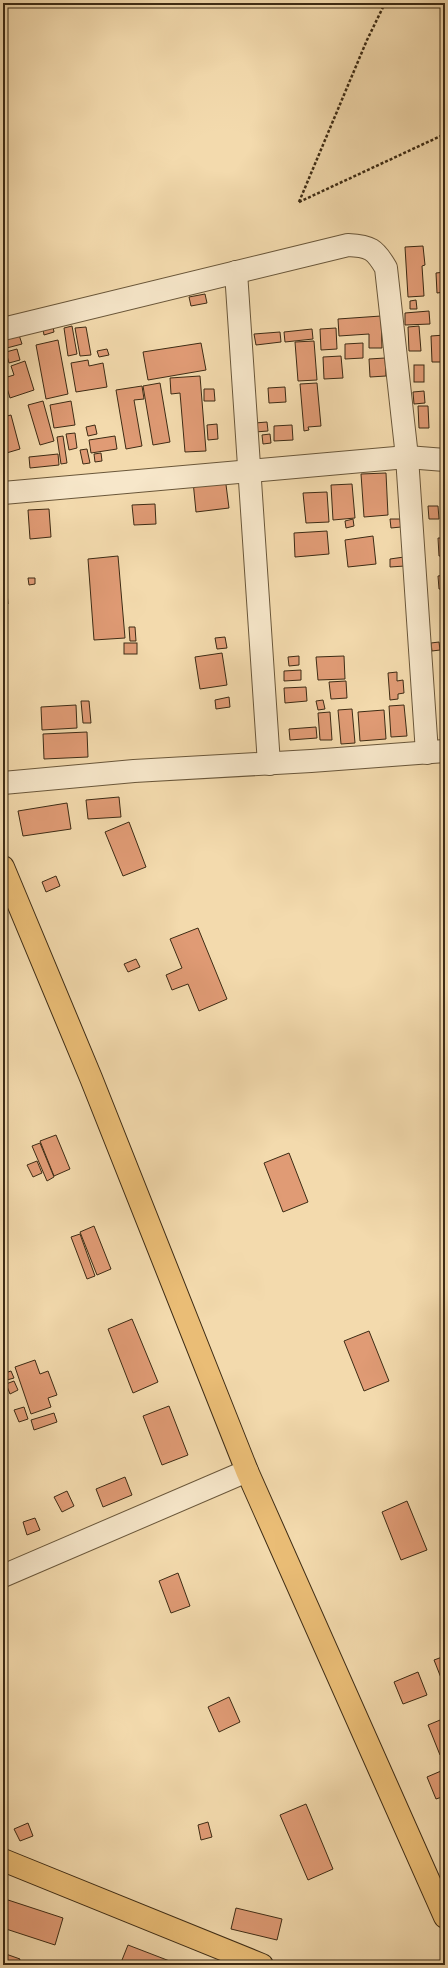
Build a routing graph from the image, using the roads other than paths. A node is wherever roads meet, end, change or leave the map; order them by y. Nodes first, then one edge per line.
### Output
1 (236, 272) junction
2 (3, 329) edge
3 (407, 457) junction
4 (445, 460) edge
5 (248, 470) junction
6 (3, 493) edge
7 (436, 752) edge
8 (269, 764) junction
9 (3, 783) edge
10 (3, 867) edge
11 (247, 1471) junction
12 (3, 1576) edge
13 (3, 1860) edge
14 (445, 1917) edge
15 (262, 1965) edge

1 - 2 street
1 - 3 street
1 - 5 street
3 - 4 street
3 - 5 street
3 - 7 street
5 - 6 street
5 - 8 street
7 - 8 street
8 - 9 street
10 - 11 main road
11 - 12 street
11 - 14 main road
13 - 15 main road

